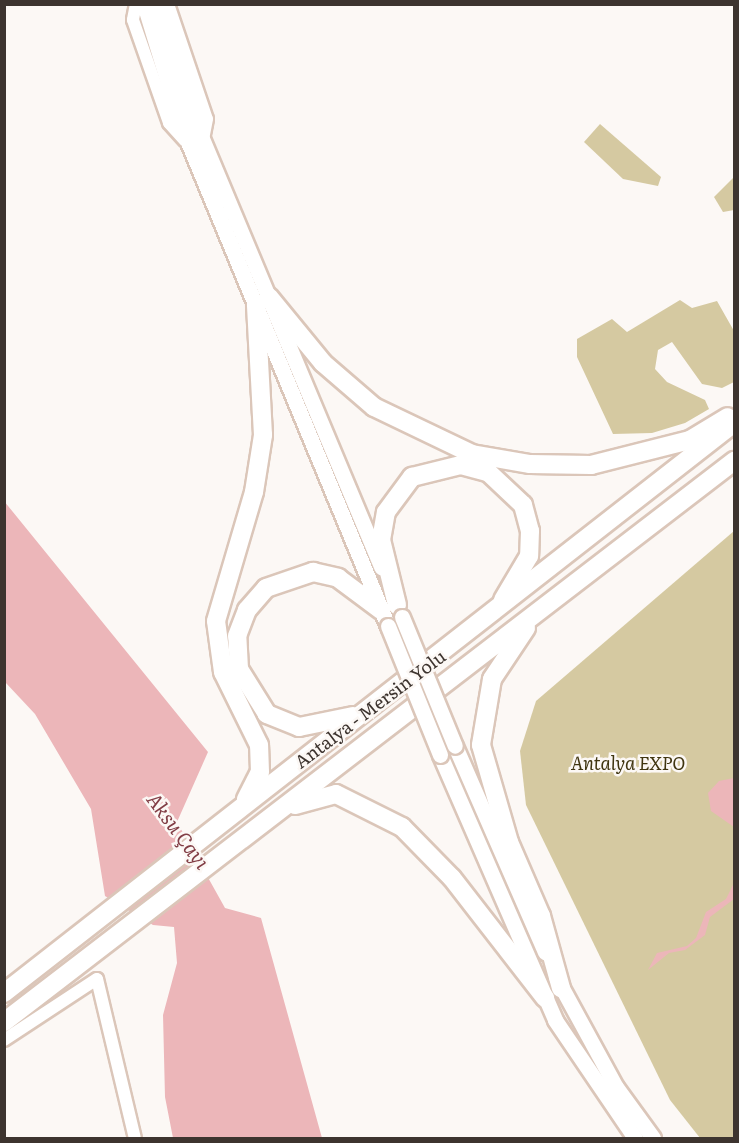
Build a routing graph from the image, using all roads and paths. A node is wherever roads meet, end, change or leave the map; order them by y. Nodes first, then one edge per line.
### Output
1 (136, 4) edge
2 (144, 4) edge
3 (155, 4) edge
4 (168, 4) edge
5 (196, 143) junction
6 (263, 301) junction
7 (735, 412) edge
8 (735, 423) edge
9 (735, 460) edge
10 (536, 614) junction
11 (392, 615) junction
12 (488, 619) junction
13 (371, 709) junction
14 (240, 808) junction
15 (284, 808) junction
16 (561, 988) junction
17 (4, 993) edge
18 (545, 998) junction
19 (4, 1022) edge
20 (4, 1040) edge
21 (135, 1138) edge
22 (635, 1138) edge
23 (653, 1138) edge

1 - 5 street
2 - 5 main road
3 - 5 main road
4 - 5 street
5 - 6 main road
6 - 7 highway
6 - 11 main road
6 - 14 highway
8 - 12 highway, Antalya - Mersin Yolu
9 - 10 highway, Antalya - Mersin Yolu
10 - 15 highway, Antalya - Mersin Yolu
10 - 16 highway
11 - 12 highway
11 - 13 highway
11 - 16 main road, bridge
11 - 18 main road, bridge
12 - 13 highway, Antalya - Mersin Yolu
13 - 14 highway, Antalya - Mersin Yolu
14 - 17 highway, Antalya - Mersin Yolu
15 - 18 highway
15 - 19 highway, Antalya - Mersin Yolu
16 - 23 main road
18 - 22 main road
20 - 21 street

